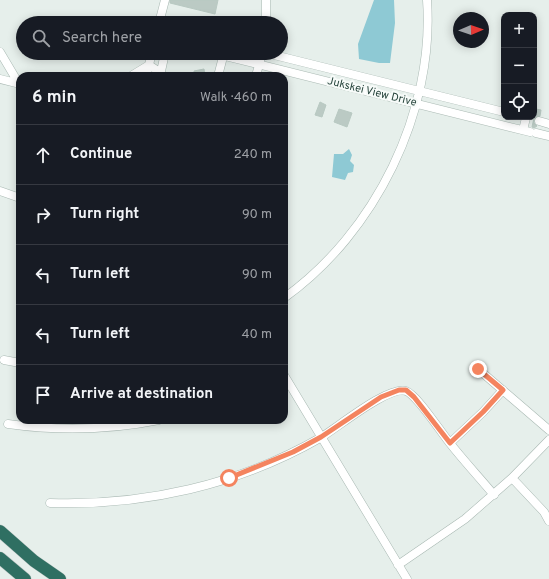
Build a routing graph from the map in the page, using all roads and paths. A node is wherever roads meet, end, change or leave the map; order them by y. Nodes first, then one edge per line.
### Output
1 (165, 0) edge
2 (266, 0) edge
3 (427, 0) edge
4 (161, 16) edge
5 (266, 16) edge
6 (0, 52) edge
7 (288, 58) edge
8 (150, 60) edge
9 (164, 60) edge
10 (222, 60) edge
11 (246, 60) edge
12 (261, 60) edge
13 (260, 64) junction
14 (149, 65) junction
15 (138, 72) edge
16 (147, 72) edge
17 (158, 72) edge
18 (162, 72) edge
19 (219, 72) edge
20 (257, 72) edge
21 (16, 78) edge
22 (0, 79) edge
23 (16, 83) edge
24 (419, 91) junction
25 (416, 103) junction
26 (501, 111) edge
27 (530, 120) edge
28 (534, 120) edge
29 (549, 124) edge
30 (530, 132) junction
31 (549, 136) edge
32 (0, 191) edge
33 (16, 197) edge
34 (288, 294) edge
35 (4, 360) dead end
36 (16, 362) edge
37 (478, 369) dead end
38 (288, 382) edge
39 (503, 390) junction
40 (8, 424) dead end
41 (134, 424) edge
42 (549, 430) edge
43 (321, 437) junction
44 (549, 440) edge
45 (450, 443) junction
46 (512, 478) junction
47 (494, 495) junction
48 (50, 503) dead end
49 (549, 521) edge
50 (0, 531) edge
51 (0, 558) edge
52 (398, 565) junction
53 (25, 579) edge
54 (60, 579) edge
55 (407, 579) edge

1 - 4 street
2 - 5 street
3 - 24 street
6 - 21 street
7 - 24 street, Jukskei View Drive
8 - 14 street
9 - 18 street
10 - 19 street
11 - 13 street, Jukskei View Drive
12 - 13 street
13 - 20 street
13 - 25 street, Jukskei View Drive
14 - 15 street
14 - 16 street
14 - 17 street
22 - 23 street
24 - 25 street
24 - 26 street, Jukskei View Drive
25 - 30 street, Jukskei View Drive
25 - 34 street
27 - 30 street
28 - 29 street
30 - 31 street, Jukskei View Drive
32 - 33 street
35 - 36 street
37 - 39 street
38 - 43 street
39 - 42 street
39 - 45 street
40 - 41 street
43 - 45 street
43 - 48 street
43 - 52 street
44 - 46 street
45 - 47 street
46 - 47 street
46 - 49 street
47 - 52 street
50 - 54 highway
51 - 53 highway
52 - 55 street

